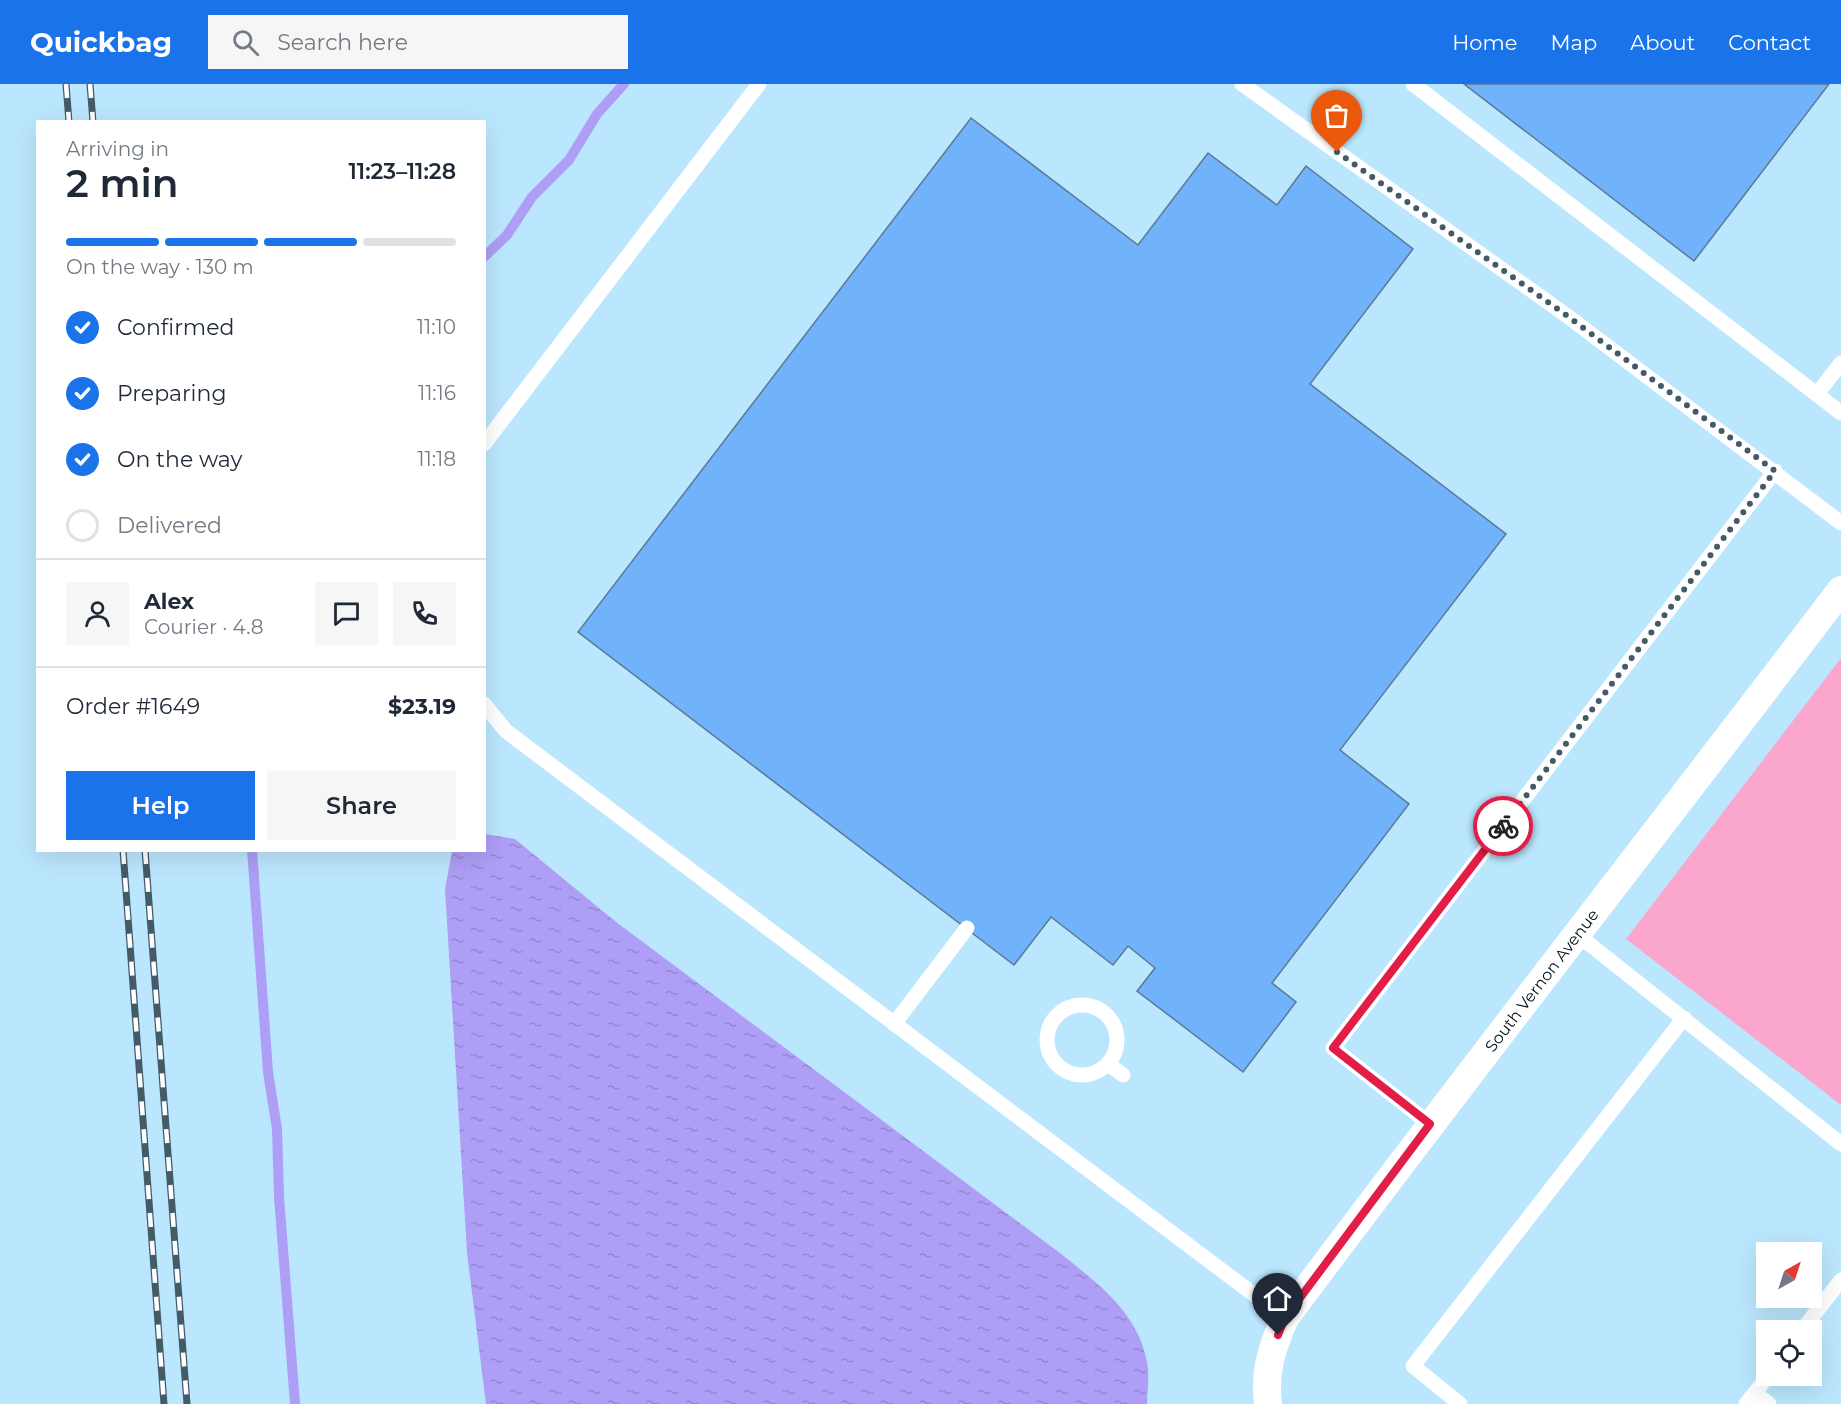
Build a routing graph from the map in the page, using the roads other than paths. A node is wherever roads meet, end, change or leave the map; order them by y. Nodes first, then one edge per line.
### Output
1 (759, 84) edge
2 (1242, 84) edge
3 (1413, 84) edge
4 (1841, 363) edge
5 (1817, 394) junction
6 (1841, 413) edge
7 (486, 441) edge
8 (1775, 471) junction
9 (1841, 523) edge
10 (1841, 590) edge
11 (486, 706) edge
12 (967, 928) dead end
13 (1578, 935) junction
14 (1684, 1018) junction
15 (894, 1024) junction
16 (1108, 1064) junction
17 (1123, 1074) dead end
18 (1430, 1124) junction
19 (1841, 1144) edge
20 (1841, 1280) edge
21 (1285, 1318) junction
22 (1810, 1320) edge
23 (1760, 1386) edge
24 (1267, 1394) edge
25 (1750, 1398) edge
26 (1460, 1404) edge
27 (1769, 1404) edge

1 - 7 lane
2 - 8 lane
3 - 5 lane
4 - 5 lane
5 - 6 lane
8 - 9 lane
8 - 18 lane
10 - 13 street, South Vernon Avenue
11 - 15 lane
12 - 15 lane
13 - 14 lane
13 - 18 street, South Vernon Avenue
14 - 19 lane
14 - 26 lane
15 - 21 lane
16 - 16 lane
16 - 17 lane
18 - 21 street, South Vernon Avenue
20 - 22 lane
21 - 24 street, South Vernon Avenue
23 - 25 lane
25 - 27 lane

